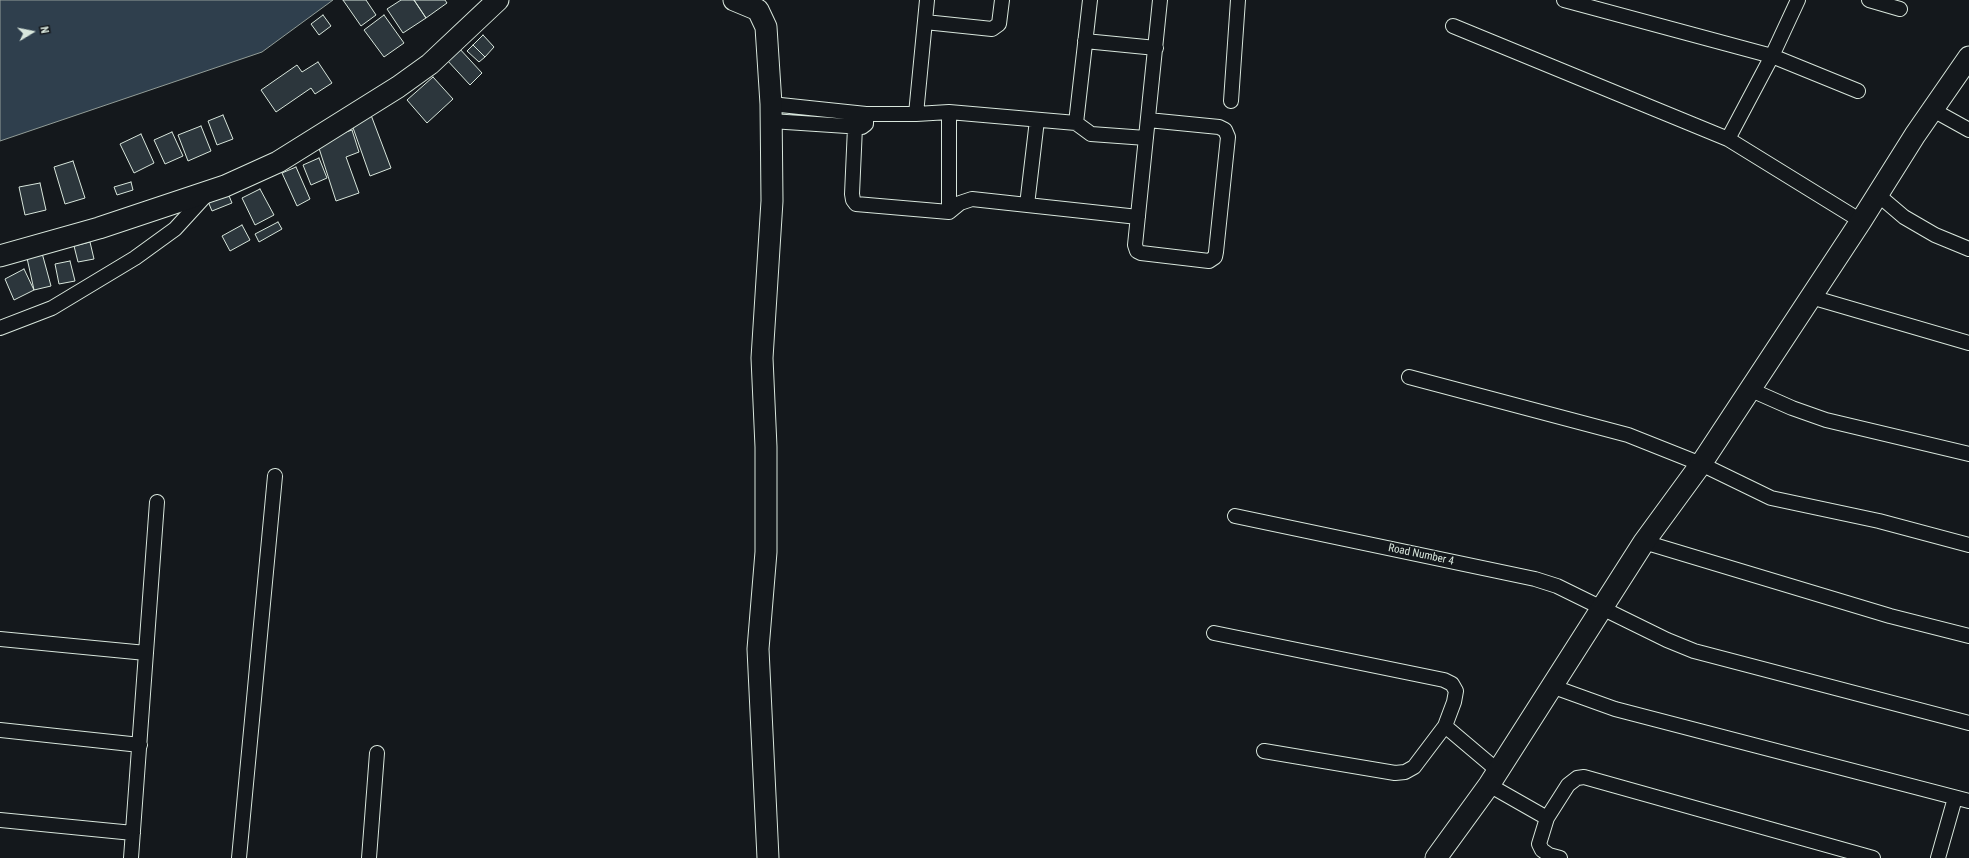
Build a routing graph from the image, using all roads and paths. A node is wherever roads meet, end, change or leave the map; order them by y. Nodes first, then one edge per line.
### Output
1 (498, 0) edge
2 (734, 0) edge
3 (927, 0) edge
4 (1002, 0) edge
5 (1090, 0) edge
6 (1160, 0) edge
7 (1238, 0) edge
8 (1564, 0) edge
9 (1798, 0) edge
10 (1869, 0) edge
11 (758, 5) edge
12 (1900, 9) dead end
13 (925, 22) junction
14 (1453, 26) dead end
15 (1085, 41) junction
16 (1156, 48) junction
17 (1772, 56) junction
18 (1969, 57) edge
19 (1858, 91) dead end
20 (1231, 101) dead end
21 (1933, 110) junction
22 (949, 112) junction
23 (771, 113) junction
24 (866, 114) junction
25 (916, 114) junction
26 (1037, 120) junction
27 (1148, 120) junction
28 (1076, 124) junction
29 (855, 127) junction
30 (1969, 130) edge
31 (1146, 138) junction
32 (1728, 138) junction
33 (210, 191) junction
34 (1877, 194) junction
35 (1027, 205) junction
36 (949, 212) junction
37 (1138, 217) junction
38 (1861, 221) junction
39 (1969, 248) edge
40 (0, 256) edge
41 (1811, 297) junction
42 (0, 328) edge
43 (1969, 343) edge
44 (1409, 377) dead end
45 (1750, 389) junction
46 (1969, 454) edge
47 (1701, 464) junction
48 (275, 476) dead end
49 (157, 502) dead end
50 (1235, 516) dead end
51 (1644, 542) junction
52 (1969, 545) edge
53 (1602, 608) junction
54 (1214, 633) dead end
55 (1969, 636) edge
56 (0, 639) edge
57 (146, 653) junction
58 (1551, 686) junction
59 (1969, 723) edge
60 (1445, 726) junction
61 (0, 730) edge
62 (140, 745) junction
63 (1264, 751) dead end
64 (377, 753) dead end
65 (1493, 777) junction
66 (1955, 798) junction
67 (1969, 802) edge
68 (1547, 818) junction
69 (0, 820) edge
70 (133, 833) junction
71 (131, 858) edge
72 (239, 858) edge
73 (368, 858) edge
74 (768, 858) edge
75 (1436, 858) edge
76 (1560, 858) edge
77 (1873, 858) edge
78 (1938, 858) edge

1 - 33 main road
2 - 11 main road
3 - 13 street
4 - 13 street
5 - 15 street
6 - 16 street
7 - 20 street
8 - 17 street
9 - 17 street
10 - 12 street
11 - 23 main road
13 - 25 street
14 - 32 street
15 - 16 street
15 - 28 street
16 - 27 street
17 - 19 street
17 - 32 street
18 - 21 main road
21 - 30 street
21 - 34 main road
22 - 25 street
22 - 26 street
22 - 36 street
23 - 24 street
23 - 29 street
23 - 74 main road
24 - 25 street
24 - 29 street
26 - 28 street
26 - 35 street
27 - 31 street
27 - 37 street
28 - 31 street
29 - 36 street
31 - 37 street
32 - 38 street
33 - 40 main road
33 - 42 street
34 - 38 main road
34 - 39 street
35 - 36 street
35 - 37 street
38 - 41 main road
41 - 43 street
41 - 45 main road
44 - 47 street
45 - 46 street
45 - 47 main road
47 - 51 main road
47 - 52 street
48 - 72 street
49 - 57 street
50 - 53 street, Road Number 4
51 - 53 main road
51 - 55 street
53 - 58 main road
53 - 59 street, Road Number 4
54 - 60 street
56 - 57 street
57 - 62 street
58 - 65 main road
58 - 66 street
60 - 63 street
60 - 65 street
61 - 62 street
62 - 70 street
64 - 73 street
65 - 68 street
65 - 75 main road
66 - 67 street
66 - 78 street
68 - 76 street
68 - 77 street
69 - 70 street
70 - 71 street

